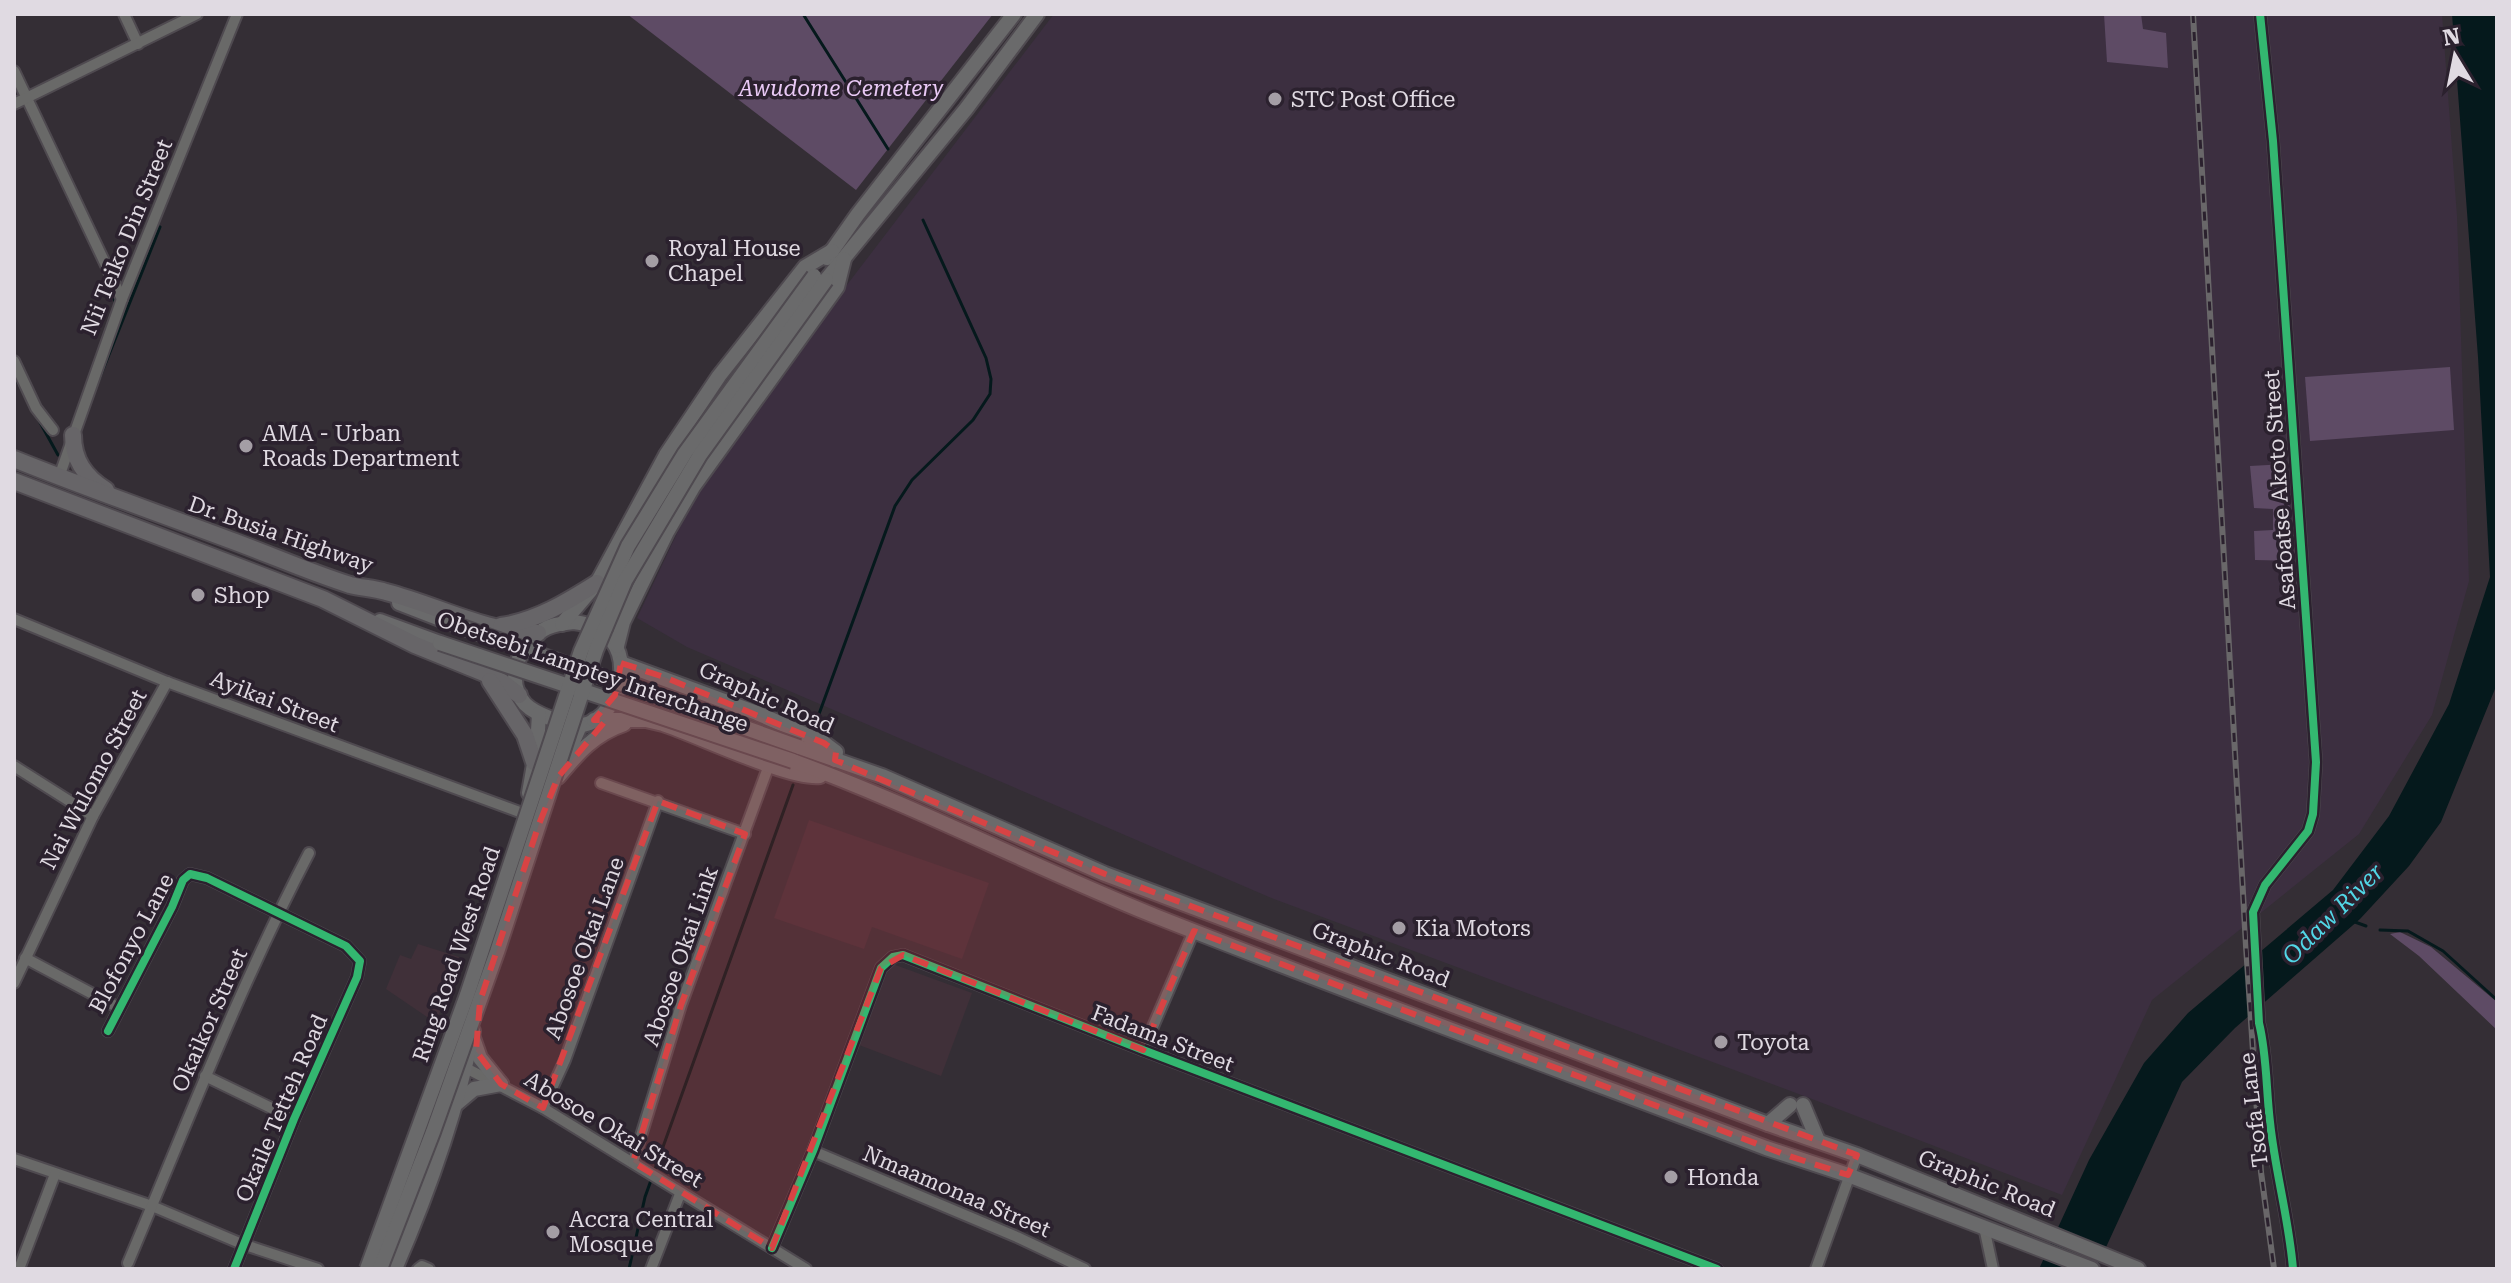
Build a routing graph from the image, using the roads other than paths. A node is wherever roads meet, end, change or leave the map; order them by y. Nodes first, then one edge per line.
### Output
1 (124, 14) edge
2 (197, 14) edge
3 (237, 14) edge
4 (1014, 14) edge
5 (1037, 14) edge
6 (2260, 14) edge
7 (138, 44) junction
8 (14, 71) edge
9 (26, 98) junction
10 (14, 104) edge
11 (838, 255) junction
12 (122, 299) junction
13 (14, 361) edge
14 (53, 430) dead end
15 (73, 435) junction
16 (14, 459) edge
17 (14, 471) edge
18 (59, 477) junction
19 (14, 481) edge
20 (64, 499) junction
21 (128, 503) junction
22 (597, 583) junction
23 (352, 586) junction
24 (343, 607) junction
25 (14, 619) edge
26 (562, 624) junction
27 (492, 627) junction
28 (538, 633) junction
29 (617, 646) junction
30 (588, 650) junction
31 (621, 663) junction
32 (484, 673) junction
33 (167, 682) junction
34 (519, 695) junction
35 (539, 714) junction
36 (635, 720) junction
37 (587, 723) junction
38 (835, 760) junction
39 (534, 762) junction
40 (769, 765) junction
41 (14, 766) edge
42 (829, 774) junction
43 (558, 777) junction
44 (601, 783) dead end
45 (658, 801) junction
46 (525, 814) junction
47 (93, 816) junction
48 (745, 834) junction
49 (309, 853) dead end
50 (277, 913) junction
51 (1194, 931) junction
52 (2253, 946) joint
53 (25, 958) junction
54 (360, 961) joint
55 (14, 983) edge
56 (119, 1008) junction
57 (108, 1031) dead end
58 (473, 1035) junction
59 (1143, 1050) junction
60 (439, 1054) junction
61 (466, 1068) junction
62 (205, 1076) junction
63 (501, 1084) junction
64 (455, 1106) junction
65 (543, 1108) junction
66 (294, 1119) junction
67 (1768, 1124) junction
68 (1818, 1141) junction
69 (813, 1151) junction
70 (1857, 1155) junction
71 (14, 1159) edge
72 (634, 1164) junction
73 (55, 1174) junction
74 (1848, 1175) junction
75 (680, 1194) junction
76 (152, 1206) junction
77 (1984, 1227) junction
78 (242, 1244) junction
79 (772, 1248) junction
80 (128, 1263) dead end
81 (2131, 1266) edge
82 (19, 1269) edge
83 (234, 1269) edge
84 (318, 1269) edge
85 (360, 1269) edge
86 (367, 1269) edge
87 (380, 1269) edge
88 (395, 1269) edge
89 (418, 1269) edge
90 (429, 1269) edge
91 (651, 1269) edge
92 (806, 1269) edge
93 (1085, 1269) edge
94 (1717, 1269) edge
95 (1816, 1269) edge
96 (1993, 1269) edge
97 (2092, 1269) edge
98 (2293, 1269) edge

1 - 7 street
2 - 7 street
3 - 12 street, Nii Teiko Din Street
4 - 11 main road
5 - 11 main road
6 - 52 street, Asafoatse Akoto Street
7 - 9 street
8 - 9 street
9 - 10 street
9 - 12 street
11 - 22 main road
11 - 29 main road
11 - 30 main road, bridge
12 - 15 street, Nii Teiko Din Street
13 - 14 street
15 - 18 street, Nii Teiko Din Street
15 - 21 highway
16 - 18 highway, Dr. Busia Highway
17 - 20 highway
18 - 21 highway, Dr. Busia Highway
19 - 20 highway, Dr. Busia Highway
20 - 24 highway, Dr. Busia Highway
21 - 23 highway, Dr. Busia Highway
22 - 26 main road
22 - 27 highway
23 - 27 highway, Dr. Busia Highway
23 - 38 main road, Obetsebi Lamptey Interchange, bridge
24 - 32 highway, Dr. Busia Highway
24 - 42 main road, Obetsebi Lamptey Interchange, bridge
25 - 33 street, Ayikai Street
26 - 28 main road
26 - 29 main road
27 - 28 highway, Dr. Busia Highway
28 - 34 main road
29 - 31 main road
30 - 86 main road, Ring Road West Road, bridge
30 - 87 main road, Ring Road West Road, bridge
31 - 37 main road
31 - 38 main road, Graphic Road
32 - 34 highway, Dr. Busia Highway
32 - 39 highway
33 - 46 street, Ayikai Street
33 - 47 street, Nai Wulomo Street
34 - 35 main road
35 - 37 main road
35 - 39 main road, Ring Road West Road
36 - 37 main road, Graphic Road
36 - 40 main road, Graphic Road
36 - 43 main road
37 - 43 main road, Ring Road West Road
38 - 67 main road, Graphic Road
39 - 46 main road, Ring Road West Road
40 - 42 main road, Graphic Road
40 - 48 street, Abosoe Okai Link
41 - 47 street
42 - 51 main road, Graphic Road
43 - 58 main road, Ring Road West Road
44 - 45 street
45 - 48 street
45 - 65 street, Abosoe Okai Lane
46 - 60 main road, Ring Road West Road
47 - 53 street, Nai Wulomo Street
48 - 72 street, Abosoe Okai Link
49 - 50 street, Okaikor Street
50 - 54 street, Blofonyo Lane
50 - 56 street, Blofonyo Lane
50 - 62 street, Okaikor Street
51 - 59 street
51 - 74 main road, Graphic Road
52 - 98 street, Tsofa Lane
53 - 55 street, Nai Wulomo Street
53 - 56 street
54 - 66 street, Okaile Tetteh Road
56 - 57 street, Blofonyo Lane
58 - 61 main road, Ring Road West Road
58 - 63 main road
59 - 69 street, Fadama Street
59 - 94 street, Fadama Street
60 - 61 street, Abosoe Okai Street
60 - 85 main road, Ring Road West Road
61 - 63 street, Abosoe Okai Street
61 - 64 main road, Ring Road West Road
62 - 66 street
62 - 76 street, Okaikor Street
63 - 64 main road
63 - 65 street, Abosoe Okai Street
64 - 88 main road, Ring Road West Road
65 - 72 street, Abosoe Okai Street
66 - 78 street, Okaile Tetteh Road
67 - 68 main road, Graphic Road
67 - 68 main road
68 - 70 main road, Graphic Road
69 - 79 street, Fadama Street
69 - 93 street, Nmaamonaa Street
70 - 74 street
70 - 81 main road, Graphic Road
71 - 73 street
72 - 75 street, Abosoe Okai Street
73 - 76 street
73 - 82 street
74 - 77 main road, Graphic Road
74 - 95 street
75 - 79 street, Abosoe Okai Street
75 - 91 street
76 - 78 street
76 - 80 street, Okaikor Street
77 - 96 street
77 - 97 main road, Graphic Road
78 - 83 street, Okaile Tetteh Road
78 - 84 street
79 - 92 street, Abosoe Okai Street
89 - 90 street

